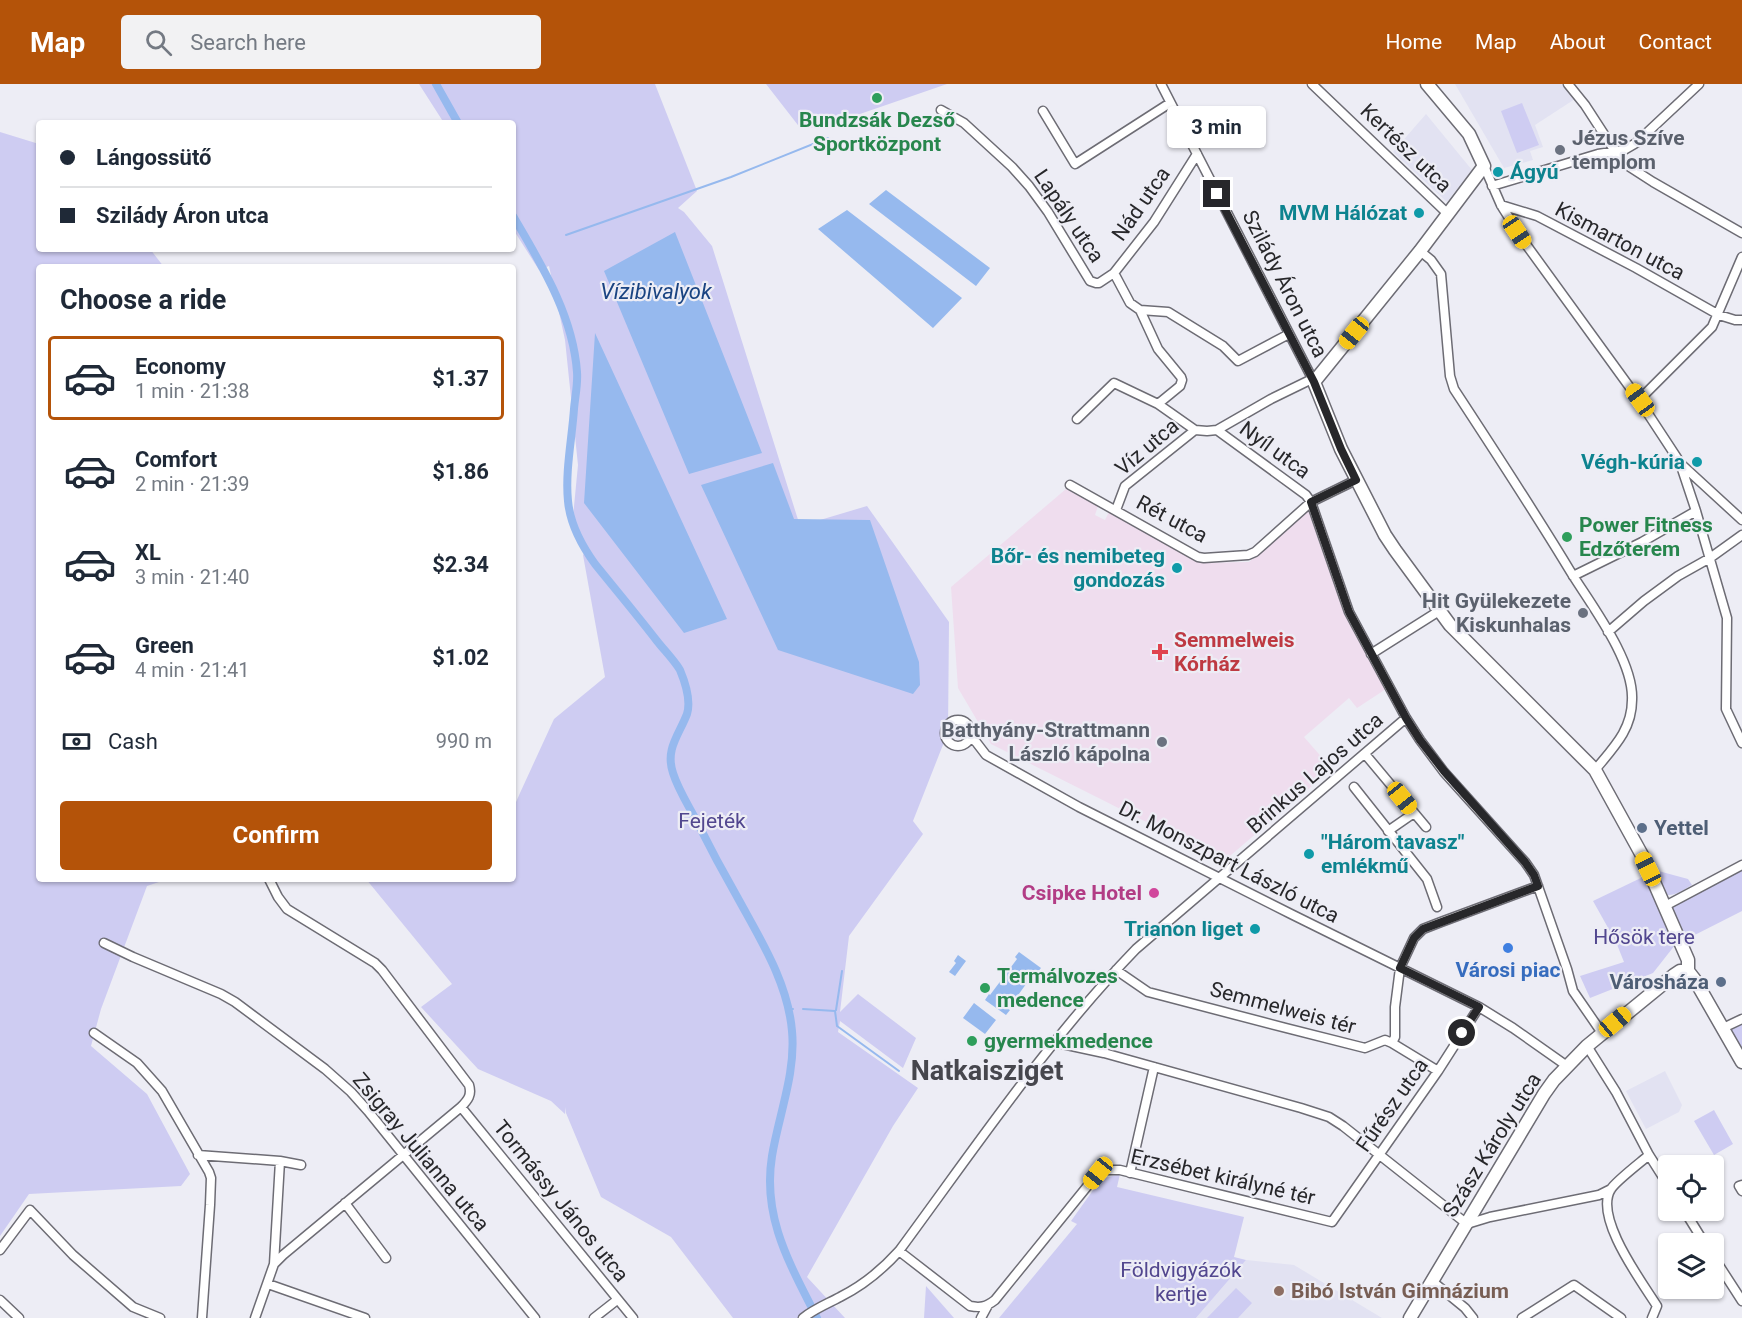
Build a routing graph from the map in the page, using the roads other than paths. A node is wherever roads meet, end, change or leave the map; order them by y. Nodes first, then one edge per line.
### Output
1 (1161, 84) edge
2 (1312, 84) edge
3 (1427, 84) edge
4 (1568, 84) edge
5 (1699, 84) edge
6 (1170, 103) junction
7 (941, 110) dead end
8 (1043, 111) dead end
9 (1616, 152) junction
10 (1197, 154) junction
11 (1484, 166) junction
12 (1492, 186) junction
13 (1501, 205) junction
14 (1448, 214) junction
15 (1742, 232) edge
16 (1420, 251) junction
17 (1742, 257) edge
18 (1114, 273) junction
19 (1140, 310) junction
20 (1719, 315) junction
21 (1742, 320) edge
22 (1288, 333) junction
23 (1313, 380) junction
24 (1640, 400) junction
25 (1158, 404) junction
26 (1077, 419) dead end
27 (1195, 430) junction
28 (1216, 430) junction
29 (1681, 464) junction
30 (1356, 480) junction
31 (1070, 485) dead end
32 (1311, 502) junction
33 (1116, 510) junction
34 (1696, 511) junction
35 (1742, 520) edge
36 (1742, 535) edge
37 (1710, 558) junction
38 (1573, 576) junction
39 (1439, 611) junction
40 (1608, 632) junction
41 (1371, 654) junction
42 (1406, 718) junction
43 (970, 738) dead end
44 (1742, 743) edge
45 (1365, 754) junction
46 (1595, 770) junction
47 (1354, 787) dead end
48 (1414, 813) junction
49 (1426, 827) dead end
50 (1389, 831) junction
51 (1742, 865) edge
52 (1219, 878) junction
53 (270, 882) edge
54 (1538, 886) junction
55 (1665, 906) junction
56 (1437, 907) dead end
57 (104, 942) dead end
58 (1400, 968) junction
59 (1116, 970) junction
60 (1688, 971) junction
61 (1479, 1007) junction
62 (1742, 1019) edge
63 (1723, 1028) junction
64 (94, 1033) dead end
65 (1602, 1033) junction
66 (1053, 1042) junction
67 (1392, 1043) junction
68 (1587, 1046) junction
69 (1742, 1062) edge
70 (1567, 1066) junction
71 (1154, 1067) junction
72 (1438, 1071) junction
73 (461, 1107) junction
74 (1379, 1154) junction
75 (198, 1155) junction
76 (1649, 1155) junction
77 (403, 1156) junction
78 (280, 1161) junction
79 (301, 1165) dead end
80 (1658, 1169) edge
81 (1130, 1173) junction
82 (1742, 1185) edge
83 (1611, 1189) junction
84 (1742, 1191) edge
85 (345, 1203) junction
86 (1332, 1222) joint
87 (1467, 1224) junction
88 (0, 1250) edge
89 (898, 1251) junction
90 (386, 1258) dead end
91 (274, 1264) junction
92 (1724, 1273) edge
93 (1432, 1281) junction
94 (267, 1284) junction
95 (0, 1300) edge
96 (617, 1300) junction
97 (1742, 1301) edge
98 (988, 1305) junction
99 (804, 1317) edge
100 (19, 1318) edge
101 (160, 1318) edge
102 (202, 1318) edge
103 (255, 1318) edge
104 (365, 1318) edge
105 (535, 1318) edge
106 (594, 1318) edge
107 (633, 1318) edge
108 (981, 1318) edge
109 (1410, 1318) edge
110 (1473, 1318) edge
111 (1522, 1318) edge
112 (1621, 1318) edge
113 (1652, 1318) edge

1 - 6 street, Szilády Áron utca
2 - 14 street, Kertész utca
3 - 11 street
4 - 9 street
5 - 9 street
6 - 8 street
6 - 10 street, Szilády Áron utca
7 - 18 street, Lapály utca
9 - 12 street
9 - 15 street
10 - 18 street, Nád utca
10 - 22 street, Szilády Áron utca
11 - 12 street
11 - 14 street
12 - 13 street
13 - 20 street, Kismarton utca
13 - 24 street
14 - 16 street
16 - 23 street
16 - 38 street
17 - 20 street
18 - 19 street
19 - 22 street
19 - 25 street
20 - 21 street, Kismarton utca
20 - 24 street
22 - 23 street, Szilády Áron utca
23 - 28 street
23 - 30 street, Szilády Áron utca
24 - 29 street
25 - 26 street
25 - 27 street
27 - 28 street
27 - 33 street, Víz utca
28 - 32 street, Nyíl utca
29 - 34 street
29 - 35 street
30 - 32 street
30 - 39 street, Szilády Áron utca
31 - 33 street, Víz utca
32 - 33 street, Rét utca
32 - 41 street
34 - 37 street
34 - 38 street
36 - 37 street
37 - 40 street
37 - 44 street
38 - 40 street
39 - 41 street
39 - 46 street, Szilády Áron utca
40 - 46 street
41 - 42 street
42 - 45 street, Brinkus Lajos utca
42 - 54 street
43 - 52 street, Dr. Monszpart László utca
45 - 48 street
45 - 52 street, Brinkus Lajos utca
46 - 55 street, Szilády Áron utca
47 - 50 street
48 - 49 street
48 - 50 street
50 - 56 street
51 - 55 street
52 - 58 street, Dr. Monszpart László utca
52 - 59 street, Brinkus Lajos utca
53 - 73 street
54 - 58 street
54 - 65 street
55 - 60 street
57 - 77 street, Zsigray Julianna utca
58 - 61 street, Dr. Monszpart László utca
58 - 67 street
59 - 66 street, Brinkus Lajos utca
59 - 67 street, Semmelweis tér
60 - 63 street
60 - 65 street, Szász Károly utca
61 - 70 street, Dr. Monszpart László utca
61 - 72 street, Fűrész utca
62 - 63 street
63 - 69 street
64 - 75 street
65 - 68 street, Szász Károly utca
66 - 71 street
66 - 89 street, Brinkus Lajos utca
67 - 72 street
68 - 70 street, Szász Károly utca
68 - 76 street
70 - 87 street, Szász Károly utca
71 - 74 street
71 - 81 street
72 - 74 street, Fűrész utca
73 - 77 street
73 - 96 street, Tormássy János utca
74 - 86 street, Fűrész utca
74 - 87 street
75 - 78 street
75 - 102 street
76 - 80 street
76 - 83 street
77 - 85 street
77 - 105 street, Zsigray Julianna utca
78 - 79 street
78 - 91 street
81 - 86 street, Erzsébet királyné tér
81 - 98 street, Erzsébet királyné tér
82 - 84 street
83 - 87 street
83 - 113 street
85 - 90 street
85 - 91 street
87 - 93 street, Szász Károly utca
88 - 101 street
89 - 98 street
89 - 99 street, Brinkus Lajos utca
91 - 94 street
92 - 97 street
93 - 109 street, Szász Károly utca
93 - 110 street
94 - 103 street
94 - 104 street
95 - 100 street
96 - 106 street
96 - 107 street, Tormássy János utca
98 - 108 street, Erzsébet királyné tér
111 - 112 street

